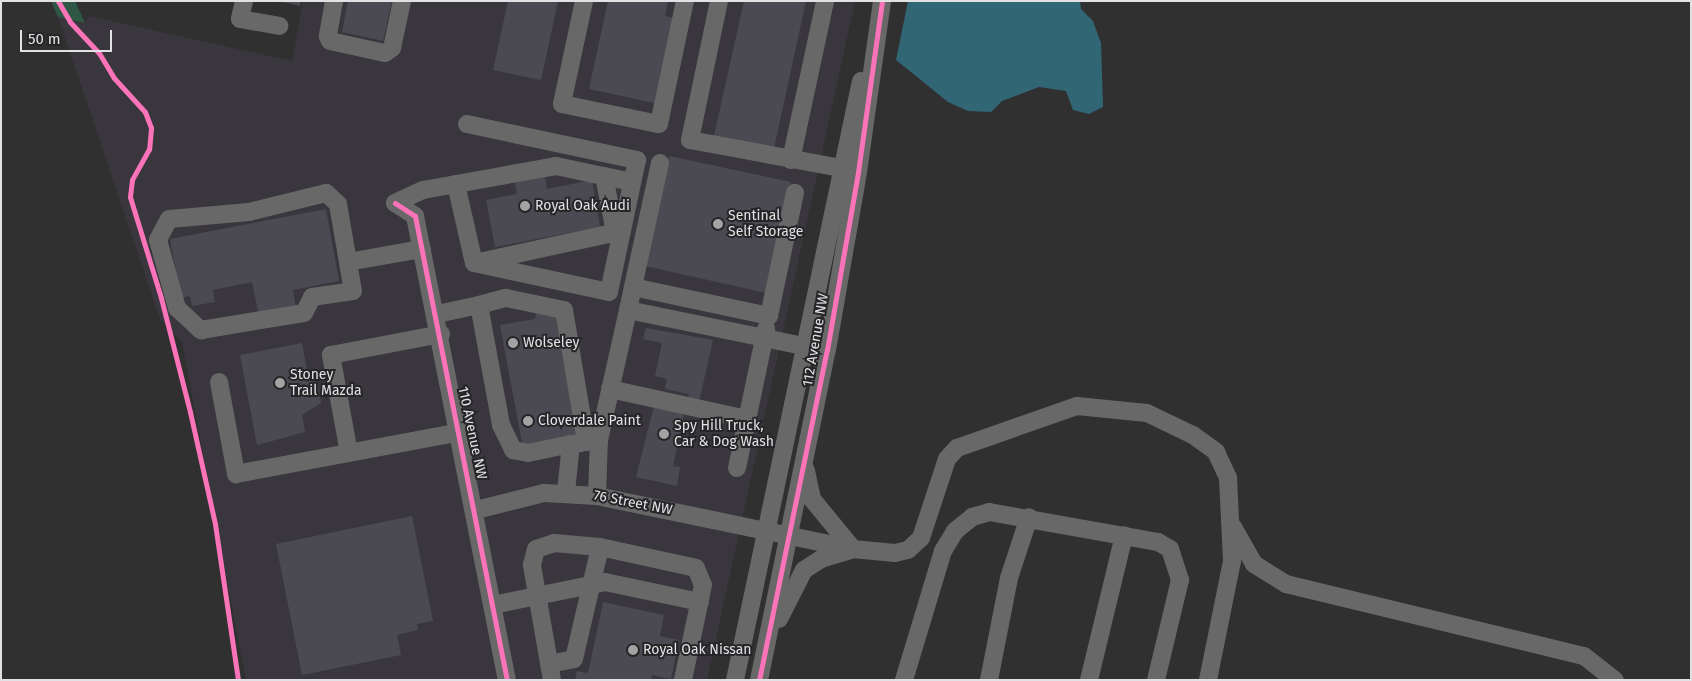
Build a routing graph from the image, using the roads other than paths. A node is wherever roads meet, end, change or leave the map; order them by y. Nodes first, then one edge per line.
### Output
1 (244, 1) edge
2 (334, 1) edge
3 (402, 1) edge
4 (584, 1) edge
5 (685, 1) edge
6 (719, 1) edge
7 (825, 1) edge
8 (882, 1) edge
9 (877, 24) junction
10 (279, 26) dead end
11 (467, 124) dead end
12 (791, 160) junction
13 (660, 164) dead end
14 (841, 168) junction
15 (604, 176) junction
16 (632, 182) junction
17 (456, 184) junction
18 (796, 193) dead end
19 (618, 232) junction
20 (422, 249) junction
21 (348, 262) junction
22 (474, 263) junction
23 (633, 287) junction
24 (706, 302) junction
25 (479, 305) junction
26 (628, 310) junction
27 (437, 314) junction
28 (769, 316) junction
29 (701, 325) junction
30 (441, 334) junction
31 (764, 338) junction
32 (804, 346) junction
33 (219, 382) dead end
34 (610, 389) junction
35 (747, 419) junction
36 (460, 432) junction
37 (585, 442) junction
38 (349, 453) junction
39 (805, 462) junction
40 (737, 468) dead end
41 (566, 492) junction
42 (597, 496) junction
43 (476, 510) junction
44 (1029, 517) junction
45 (1232, 527) junction
46 (765, 530) junction
47 (789, 535) junction
48 (1124, 535) junction
49 (600, 547) junction
50 (853, 549) junction
51 (592, 585) junction
52 (538, 596) junction
53 (700, 602) junction
54 (493, 605) junction
55 (765, 649) junction
56 (551, 672) edge
57 (507, 680) edge
58 (683, 680) edge
59 (735, 680) edge
60 (759, 680) edge
61 (904, 680) edge
62 (990, 680) edge
63 (1089, 680) edge
64 (1156, 680) edge
65 (1208, 680) edge
66 (1615, 680) edge

1 - 10 street
2 - 3 street
4 - 5 street
6 - 12 street
7 - 12 street
8 - 9 street, 112 Avenue NW
9 - 14 street, 112 Avenue NW
9 - 39 street, 112 Avenue NW
11 - 16 street
12 - 14 street
13 - 23 street
14 - 32 street, 112 Avenue NW
15 - 16 street
15 - 17 street
15 - 19 street
16 - 19 street
17 - 20 street, 110 Avenue NW
17 - 22 street
18 - 28 street
19 - 22 street
19 - 22 street
20 - 21 street
20 - 27 street, 110 Avenue NW
21 - 21 street
23 - 24 street
23 - 26 street
24 - 28 street
24 - 29 street
25 - 27 street
25 - 37 street
25 - 37 street
26 - 29 street
26 - 34 street
27 - 30 street, 110 Avenue NW
28 - 31 street
29 - 31 street
30 - 36 street, 110 Avenue NW
30 - 38 street
31 - 32 street
31 - 35 street
32 - 46 street, 112 Avenue NW
33 - 38 street
34 - 35 street
34 - 37 street
35 - 40 street
36 - 38 street
36 - 43 street, 110 Avenue NW
37 - 41 street
37 - 42 street
39 - 47 street, 112 Avenue NW
39 - 50 street
41 - 42 street, 76 Street NW
41 - 43 street, 76 Street NW
42 - 46 street, 76 Street NW
43 - 54 street, 110 Avenue NW
44 - 48 street
44 - 61 street
44 - 62 street
45 - 50 street, 76 Street NW
45 - 65 street, 76 Street NW
45 - 66 street
46 - 47 street, 76 Street NW
46 - 59 street, 112 Avenue NW
47 - 50 street, 76 Street NW
47 - 55 street, 112 Avenue NW
48 - 63 street
48 - 64 street
49 - 51 street
49 - 52 street
49 - 53 street
50 - 55 street
51 - 52 street
51 - 53 street
51 - 56 street
52 - 54 street
52 - 56 street
53 - 58 street
54 - 57 street, 110 Avenue NW
55 - 60 street, 112 Avenue NW

